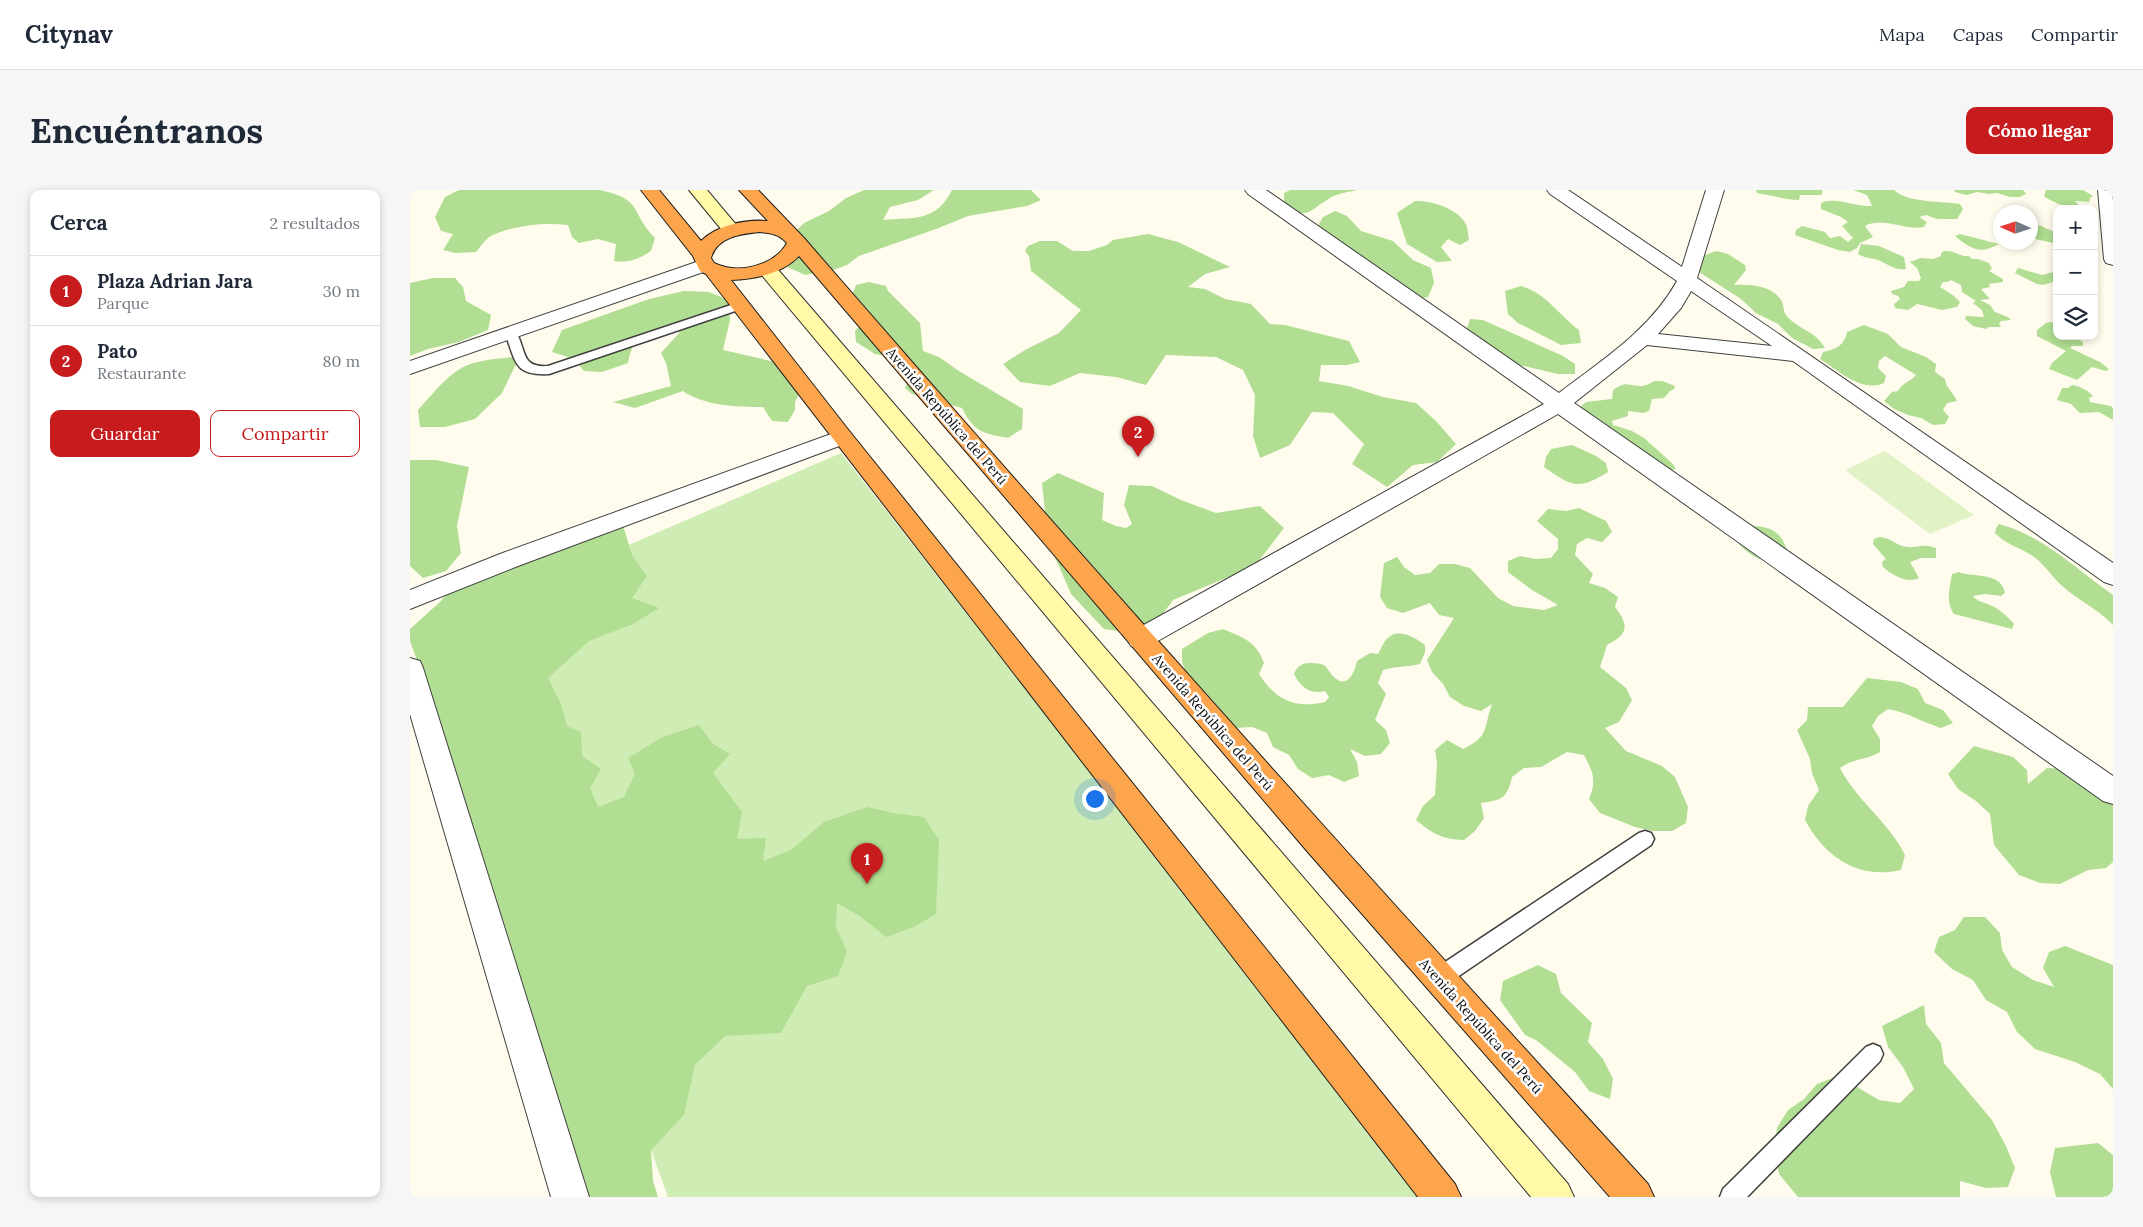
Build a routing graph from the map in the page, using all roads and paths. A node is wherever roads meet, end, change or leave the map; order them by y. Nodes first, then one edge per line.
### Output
1 (650, 190) edge
2 (698, 190) edge
3 (748, 190) edge
4 (1254, 190) edge
5 (1556, 190) edge
6 (1715, 190) edge
7 (2107, 190) edge
8 (732, 230) junction
9 (791, 236) junction
10 (2113, 259) edge
11 (706, 263) junction
12 (766, 269) junction
13 (1687, 280) junction
14 (740, 306) junction
15 (511, 333) junction
16 (1643, 338) junction
17 (1798, 355) junction
18 (410, 368) edge
19 (1558, 405) junction
20 (842, 437) junction
21 (2113, 576) edge
22 (410, 600) edge
23 (1140, 639) junction
24 (410, 668) edge
25 (415, 700) edge
26 (2113, 792) edge
27 (1644, 839) dead end
28 (1437, 979) junction
29 (1874, 1054) dead end
30 (570, 1197) edge
31 (1442, 1197) edge
32 (1555, 1197) edge
33 (1635, 1197) edge
34 (1730, 1197) edge

1 - 11 highway
2 - 8 street
3 - 9 highway, Avenida República del Perú
4 - 19 street
5 - 13 street
6 - 13 street
7 - 10 street
8 - 9 highway
8 - 11 highway
9 - 12 highway
9 - 23 highway, Avenida República del Perú
11 - 12 highway
11 - 14 highway
11 - 15 street
12 - 32 street
13 - 16 street
13 - 17 street
14 - 15 lane
14 - 20 highway
15 - 18 street
16 - 17 street
16 - 19 street
17 - 21 street
19 - 23 street
19 - 26 street
20 - 22 street
20 - 31 highway
23 - 28 highway, Avenida República del Perú
24 - 25 street
25 - 30 street
27 - 28 lane
28 - 33 highway, Avenida República del Perú
29 - 34 lane

